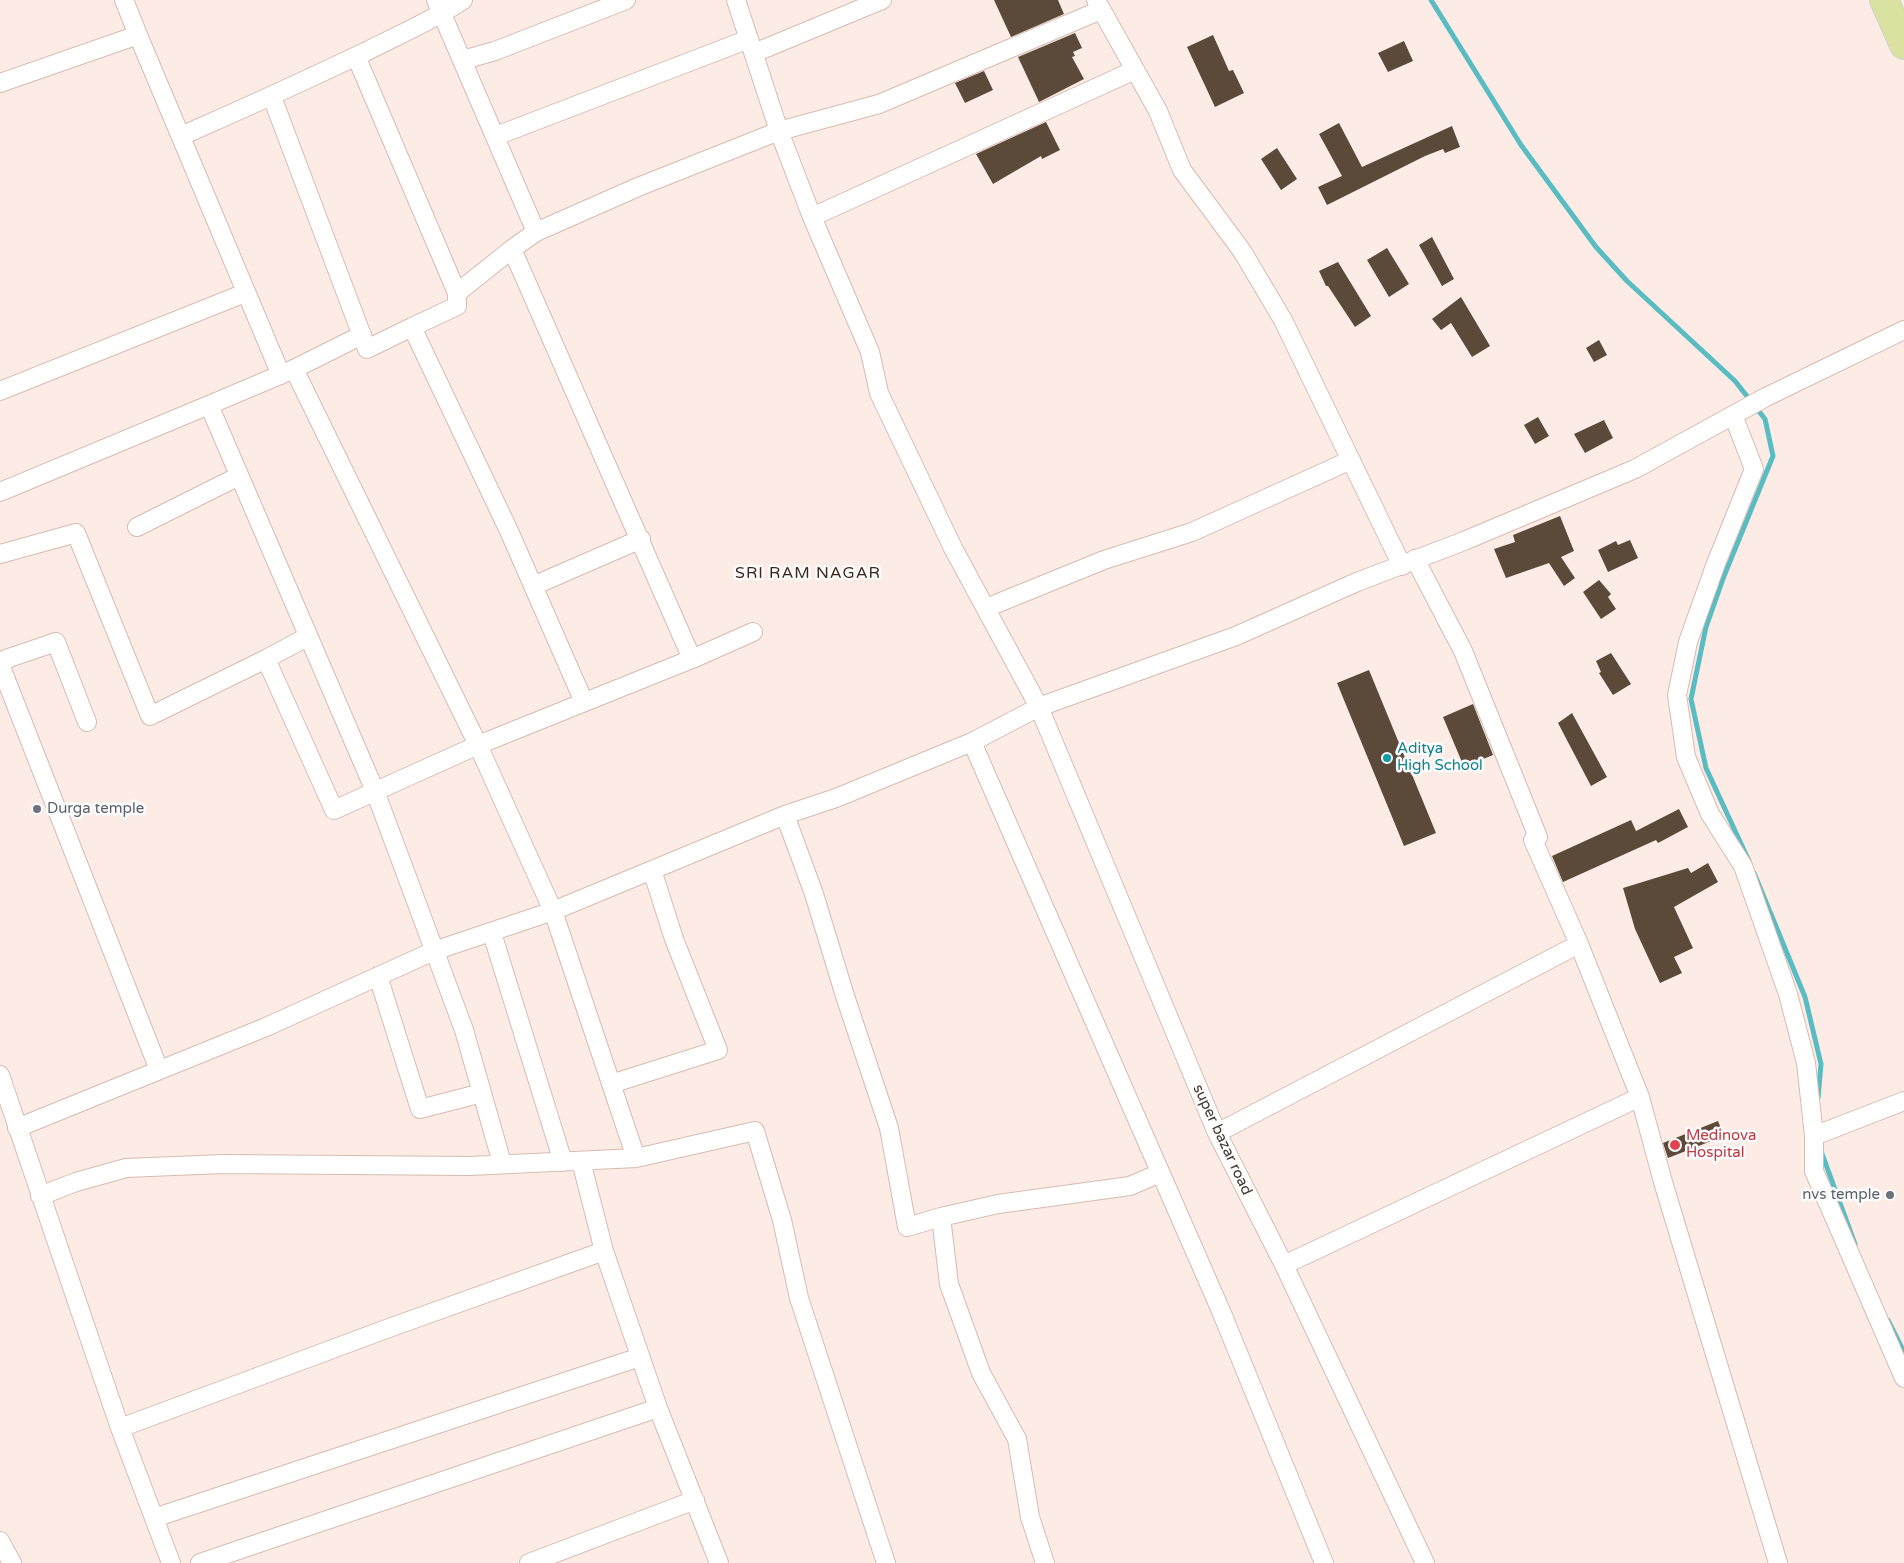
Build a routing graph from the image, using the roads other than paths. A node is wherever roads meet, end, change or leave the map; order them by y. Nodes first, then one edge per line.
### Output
1 (124, 0) edge
2 (463, 0) edge
3 (626, 0) edge
4 (736, 0) edge
5 (882, 0) edge
6 (1884, 0) edge
7 (1098, 5) edge
8 (440, 7) edge
9 (138, 35) junction
10 (1904, 45) edge
11 (751, 46) junction
12 (356, 56) junction
13 (464, 60) junction
14 (1135, 70) junction
15 (0, 82) edge
16 (272, 97) junction
17 (779, 131) junction
18 (181, 136) junction
19 (496, 136) junction
20 (812, 217) junction
21 (536, 232) junction
22 (512, 249) junction
23 (245, 293) junction
24 (457, 293) junction
25 (412, 327) junction
26 (1904, 330) edge
27 (362, 335) junction
28 (287, 372) junction
29 (0, 391) edge
30 (209, 405) junction
31 (1747, 408) junction
32 (1350, 460) junction
33 (239, 476) junction
34 (0, 492) edge
35 (137, 526) dead end
36 (640, 539) junction
37 (0, 554) edge
38 (1408, 563) junction
39 (533, 586) junction
40 (986, 608) junction
41 (753, 632) dead end
42 (307, 637) junction
43 (266, 659) junction
44 (692, 659) junction
45 (584, 702) junction
46 (1039, 707) junction
47 (87, 722) dead end
48 (972, 742) junction
49 (478, 744) junction
50 (375, 791) junction
51 (785, 815) junction
52 (652, 870) junction
53 (553, 911) junction
54 (492, 933) junction
55 (1579, 944) junction
56 (434, 951) junction
57 (378, 976) junction
58 (159, 1070) junction
59 (0, 1075) edge
60 (611, 1084) junction
61 (482, 1093) junction
62 (1640, 1097) junction
63 (1904, 1102) edge
64 (17, 1128) junction
65 (1216, 1133) junction
66 (1814, 1136) junction
67 (636, 1158) junction
68 (581, 1161) junction
69 (563, 1162) junction
70 (502, 1163) junction
71 (1160, 1173) junction
72 (40, 1196) junction
73 (941, 1217) junction
74 (604, 1252) junction
75 (1284, 1265) junction
76 (640, 1357) junction
77 (1904, 1378) edge
78 (658, 1408) junction
79 (120, 1428) junction
80 (695, 1500) junction
81 (154, 1518) junction
82 (0, 1541) edge
83 (12, 1563) edge
84 (171, 1563) edge
85 (200, 1563) edge
86 (529, 1563) edge
87 (719, 1563) edge
88 (886, 1563) edge
89 (1045, 1563) edge
90 (1324, 1563) edge
91 (1425, 1563) edge
92 (1778, 1563) edge

1 - 9 street
2 - 8 street
3 - 13 street
4 - 11 street, super bazar road
5 - 11 street
6 - 10 main road
7 - 14 street
7 - 17 street
8 - 12 street
8 - 13 street
9 - 15 street
9 - 18 street
11 - 17 street, super bazar road
11 - 19 street
12 - 16 street
12 - 24 street
13 - 19 street
14 - 20 street
14 - 32 street
16 - 18 street
16 - 27 street
17 - 20 street, super bazar road
17 - 21 street
18 - 23 street
19 - 21 street
20 - 40 street, super bazar road
21 - 22 street
22 - 24 street
22 - 36 street
23 - 28 street
23 - 29 street
24 - 25 street
25 - 27 street
25 - 39 street
26 - 31 street
27 - 28 street
28 - 30 street
28 - 49 street
30 - 33 street
30 - 34 street
31 - 38 street
31 - 66 street
32 - 38 street
32 - 40 street
33 - 35 street
33 - 42 street
36 - 39 street
36 - 44 street
37 - 43 street
38 - 46 street
38 - 55 street
39 - 45 street
40 - 46 street, super bazar road
41 - 44 street
42 - 43 street
42 - 50 street
43 - 50 street
44 - 45 street
45 - 49 street
46 - 48 street
46 - 65 street, super bazar road
47 - 58 street
48 - 51 street
48 - 71 street
49 - 50 street
49 - 53 street
50 - 56 street
51 - 52 street
51 - 73 street
52 - 53 street
52 - 60 street
53 - 54 street
53 - 60 street
54 - 56 street
54 - 69 street
55 - 62 street
55 - 65 street
56 - 57 street
56 - 61 street
57 - 58 street
57 - 61 street
58 - 64 street
59 - 64 street
60 - 67 street
61 - 70 street
62 - 75 street
62 - 92 street
63 - 66 street
64 - 72 street
65 - 75 street, super bazar road
66 - 77 street
67 - 68 street
67 - 88 street
68 - 69 street
68 - 74 street
69 - 70 street
70 - 72 street
71 - 73 street
71 - 90 street
72 - 79 street
73 - 89 street
74 - 76 street
74 - 79 street
75 - 91 street, super bazar road
76 - 78 street
76 - 81 street
78 - 80 street
78 - 85 street
79 - 81 street
80 - 86 street
80 - 87 street
81 - 84 street
82 - 83 street

